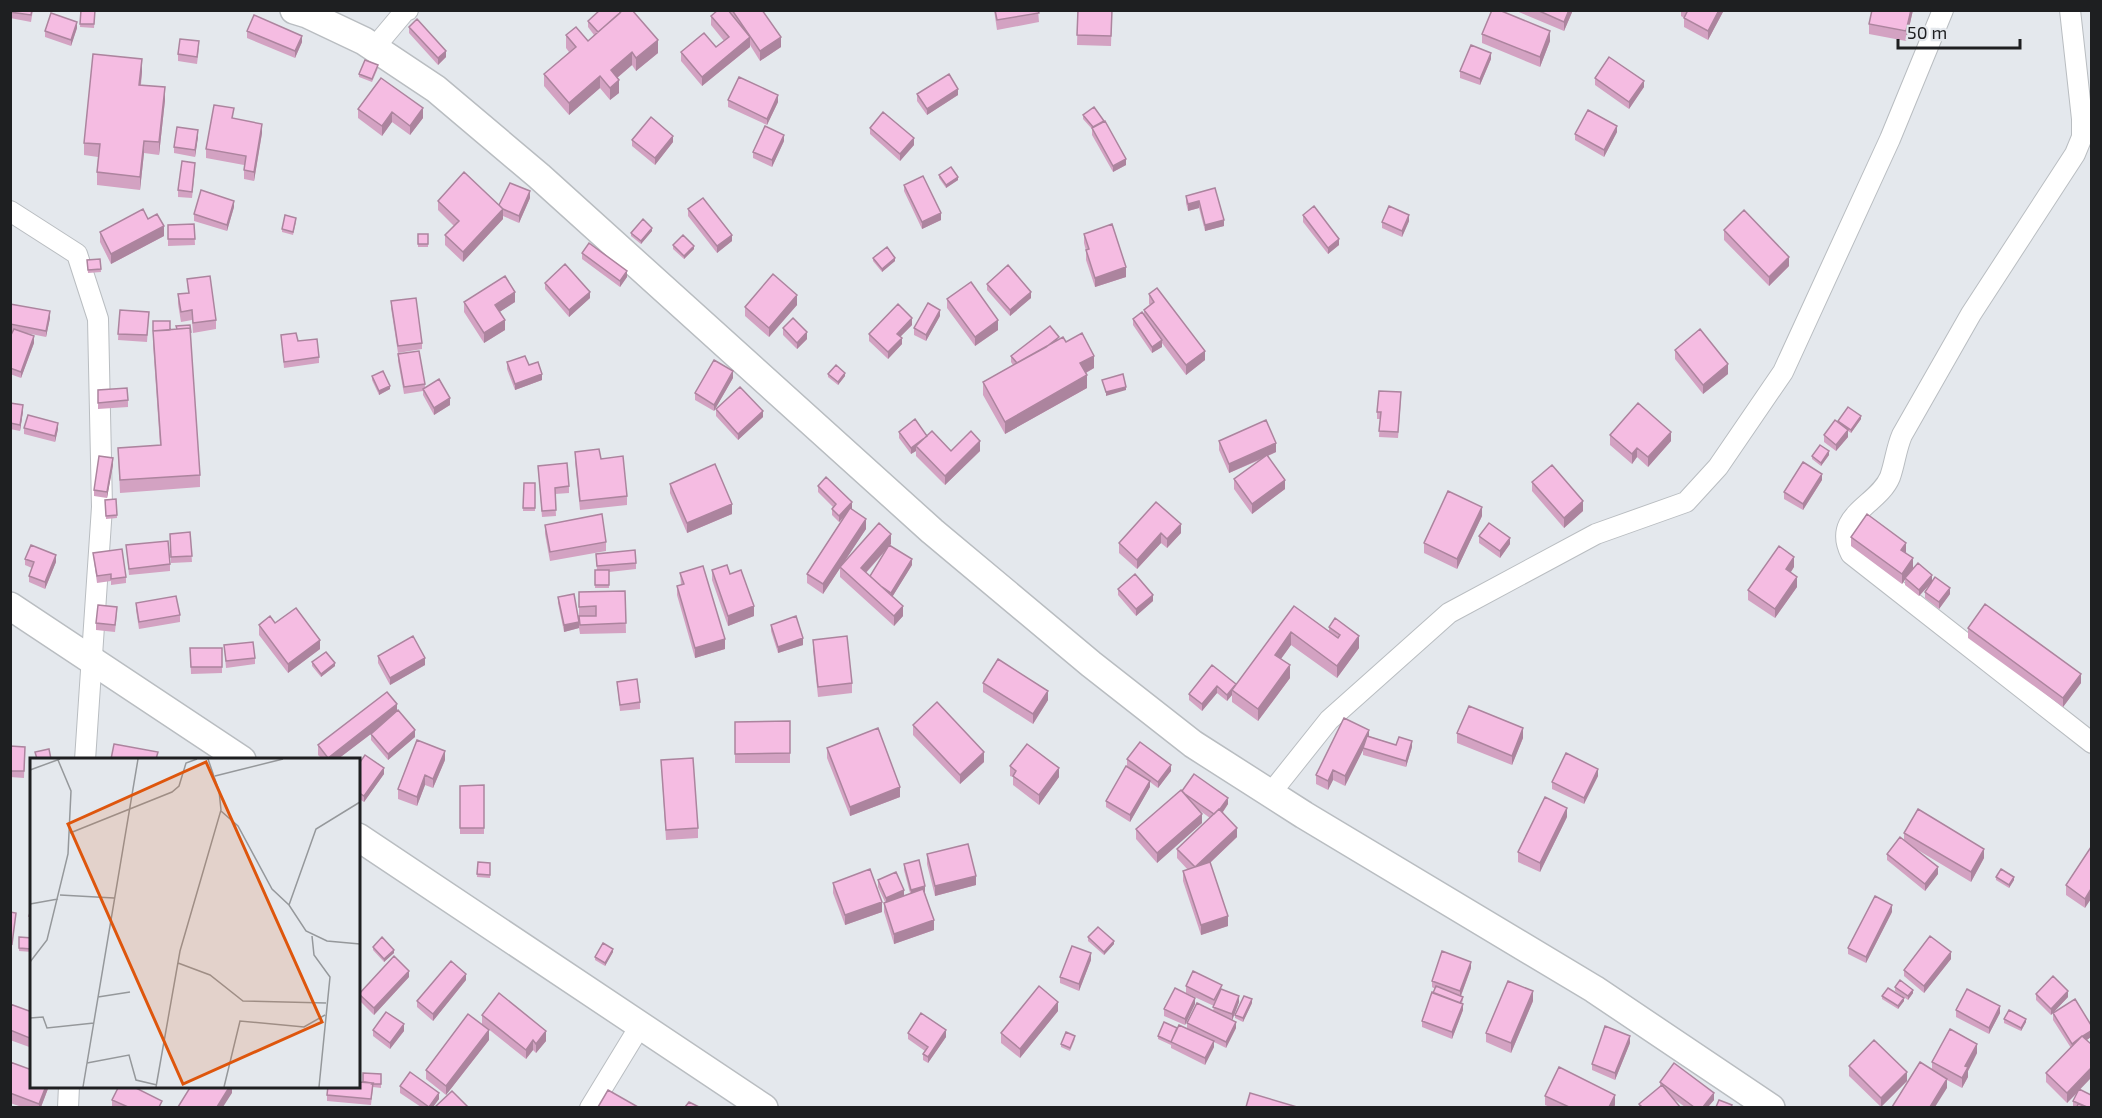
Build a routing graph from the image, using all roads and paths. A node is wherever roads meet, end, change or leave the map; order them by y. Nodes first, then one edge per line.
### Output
1 (294, 10) edge
2 (408, 10) edge
3 (1943, 10) edge
4 (2070, 10) edge
5 (374, 48) junction
6 (10, 211) edge
7 (10, 606) edge
8 (93, 661) junction
9 (2091, 743) edge
10 (86, 758) edge
11 (240, 758) edge
12 (1270, 794) junction
13 (360, 838) edge
14 (640, 1026) junction
15 (69, 1088) edge
16 (68, 1107) edge
17 (590, 1107) edge
18 (764, 1107) edge
19 (1771, 1107) edge

1 - 5 street
2 - 5 street
3 - 12 street
4 - 9 street
5 - 12 street
6 - 8 street
7 - 8 street
8 - 10 street
8 - 11 street
12 - 19 street
13 - 14 street
14 - 17 street
14 - 18 street
15 - 16 street

